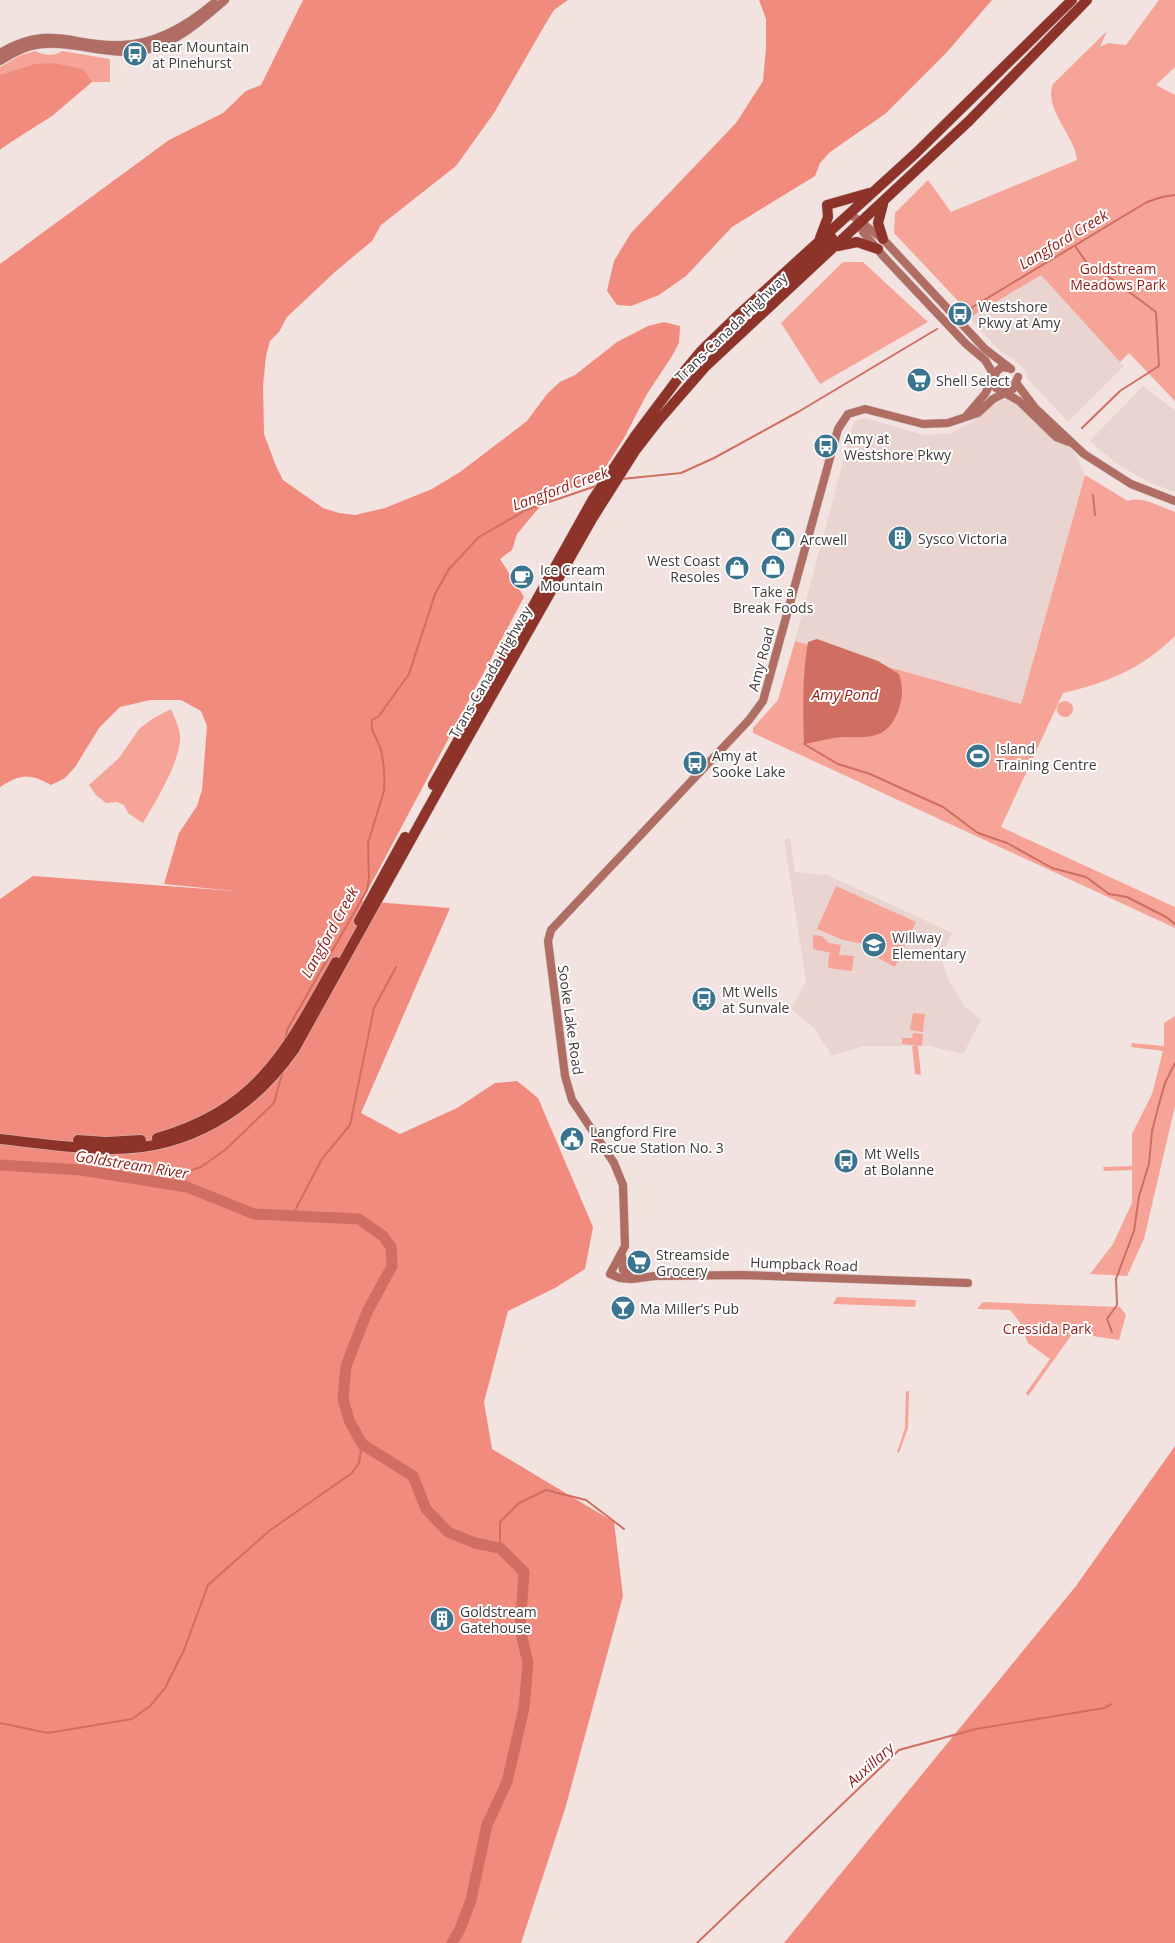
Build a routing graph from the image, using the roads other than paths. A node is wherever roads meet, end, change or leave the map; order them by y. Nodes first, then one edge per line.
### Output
1 (217, 0) edge
2 (225, 0) edge
3 (1072, 0) edge
4 (1088, 0) edge
5 (0, 53) edge
6 (0, 61) edge
7 (880, 187) junction
8 (884, 201) junction
9 (850, 214) junction
10 (860, 224) junction
11 (883, 239) junction
12 (818, 242) junction
13 (835, 248) junction
14 (878, 249) junction
15 (763, 313) junction
16 (1011, 369) junction
17 (1017, 381) junction
18 (992, 382) junction
19 (1004, 393) junction
20 (965, 416) junction
21 (1069, 442) junction
22 (611, 487) junction
23 (1175, 501) edge
24 (520, 630) junction
25 (551, 930) joint
26 (0, 1132) edge
27 (0, 1139) edge
28 (622, 1253) junction
29 (610, 1274) joint
30 (632, 1279) junction
31 (968, 1283) dead end

1 - 5 street
2 - 6 street
3 - 7 highway, Trans-Canada Highway
4 - 8 highway, Trans-Canada Highway
7 - 9 highway, Trans-Canada Highway
7 - 12 highway
8 - 10 highway, Trans-Canada Highway
8 - 11 highway
9 - 10 street
9 - 12 highway, Trans-Canada Highway
9 - 15 highway
10 - 11 street
10 - 13 highway, Trans-Canada Highway
10 - 14 street
11 - 16 street
12 - 24 highway, Trans-Canada Highway
13 - 14 highway
13 - 15 highway, Trans-Canada Highway
14 - 18 street
15 - 22 highway, Trans-Canada Highway
16 - 17 street
16 - 18 street
17 - 19 street
17 - 21 street
18 - 19 street
18 - 20 street
19 - 20 street, Amy Road
19 - 21 street
20 - 25 street, Amy Road
21 - 23 street
22 - 24 highway
22 - 27 highway, Trans-Canada Highway
24 - 26 highway, Trans-Canada Highway
25 - 28 street, Sooke Lake Road
28 - 29 street, Sooke Lake Road
28 - 30 street
29 - 30 street, Humpback Road
30 - 31 street, Humpback Road

